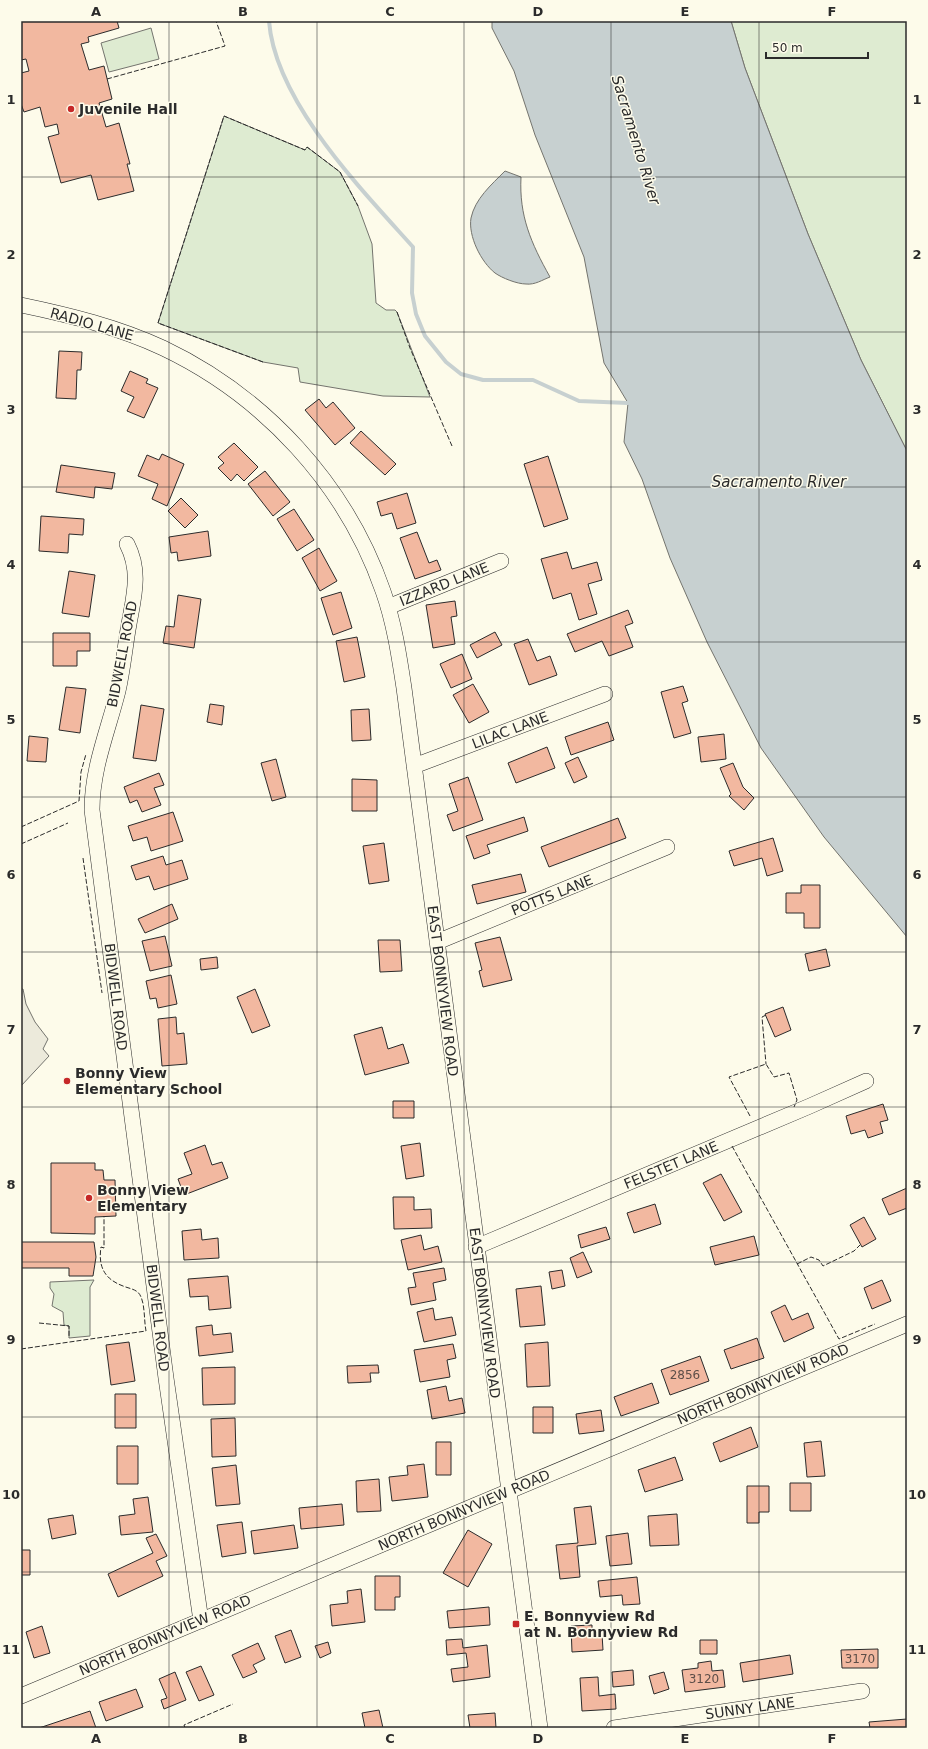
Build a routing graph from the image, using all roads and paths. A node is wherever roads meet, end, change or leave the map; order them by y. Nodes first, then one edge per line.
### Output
1 (21, 305) edge
2 (162, 348) joint
3 (127, 544) dead end
4 (500, 561) dead end
5 (388, 606) junction
6 (606, 694) dead end
7 (414, 766) junction
8 (668, 847) dead end
9 (437, 942) junction
10 (866, 1081) dead end
11 (476, 1247) junction
12 (907, 1324) edge
13 (508, 1492) junction
14 (201, 1621) junction
15 (862, 1691) dead end
16 (21, 1696) edge
17 (540, 1728) edge
18 (614, 1728) edge

1 - 2 street, RADIO LANE
2 - 5 street, EAST BONNYVIEW ROAD
3 - 14 street, BIDWELL ROAD
4 - 5 street, IZZARD LANE
5 - 7 street, EAST BONNYVIEW ROAD
6 - 7 street, LILAC LANE
7 - 9 street, EAST BONNYVIEW ROAD
8 - 9 street, POTTS LANE
9 - 11 street, EAST BONNYVIEW ROAD
10 - 11 street, FELSTET LANE
11 - 13 street, EAST BONNYVIEW ROAD
12 - 13 street, NORTH BONNYVIEW ROAD
13 - 14 street, NORTH BONNYVIEW ROAD
13 - 17 street, EAST BONNYVIEW ROAD
14 - 16 street, NORTH BONNYVIEW ROAD
15 - 18 street, SUNNY LANE

